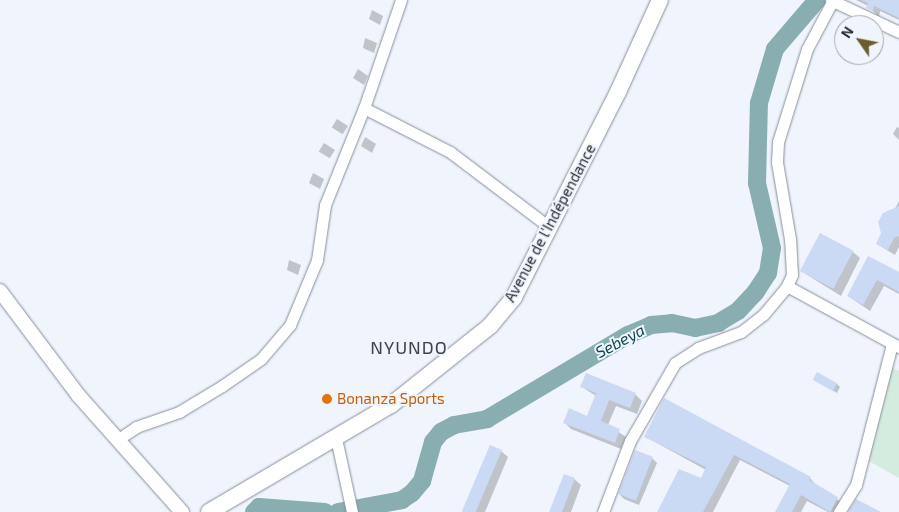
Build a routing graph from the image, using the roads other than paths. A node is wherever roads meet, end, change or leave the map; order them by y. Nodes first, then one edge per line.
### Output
1 (401, 0) edge
2 (660, 0) edge
3 (832, 0) edge
4 (899, 32) edge
5 (364, 108) junction
6 (549, 227) junction
7 (787, 286) junction
8 (0, 291) edge
9 (896, 346) edge
10 (336, 438) junction
11 (117, 440) junction
12 (350, 507) edge
13 (182, 512) edge
14 (209, 512) edge
15 (603, 512) edge
16 (839, 512) edge

1 - 5 street
2 - 6 highway, Avenue de l'Indépendance
3 - 4 street
3 - 7 street
5 - 6 street
5 - 11 street
6 - 10 highway, Avenue de l'Indépendance
7 - 9 street
7 - 15 street
8 - 11 main road
9 - 16 street
10 - 12 street
10 - 14 highway, Avenue de l'Indépendance
11 - 13 main road

